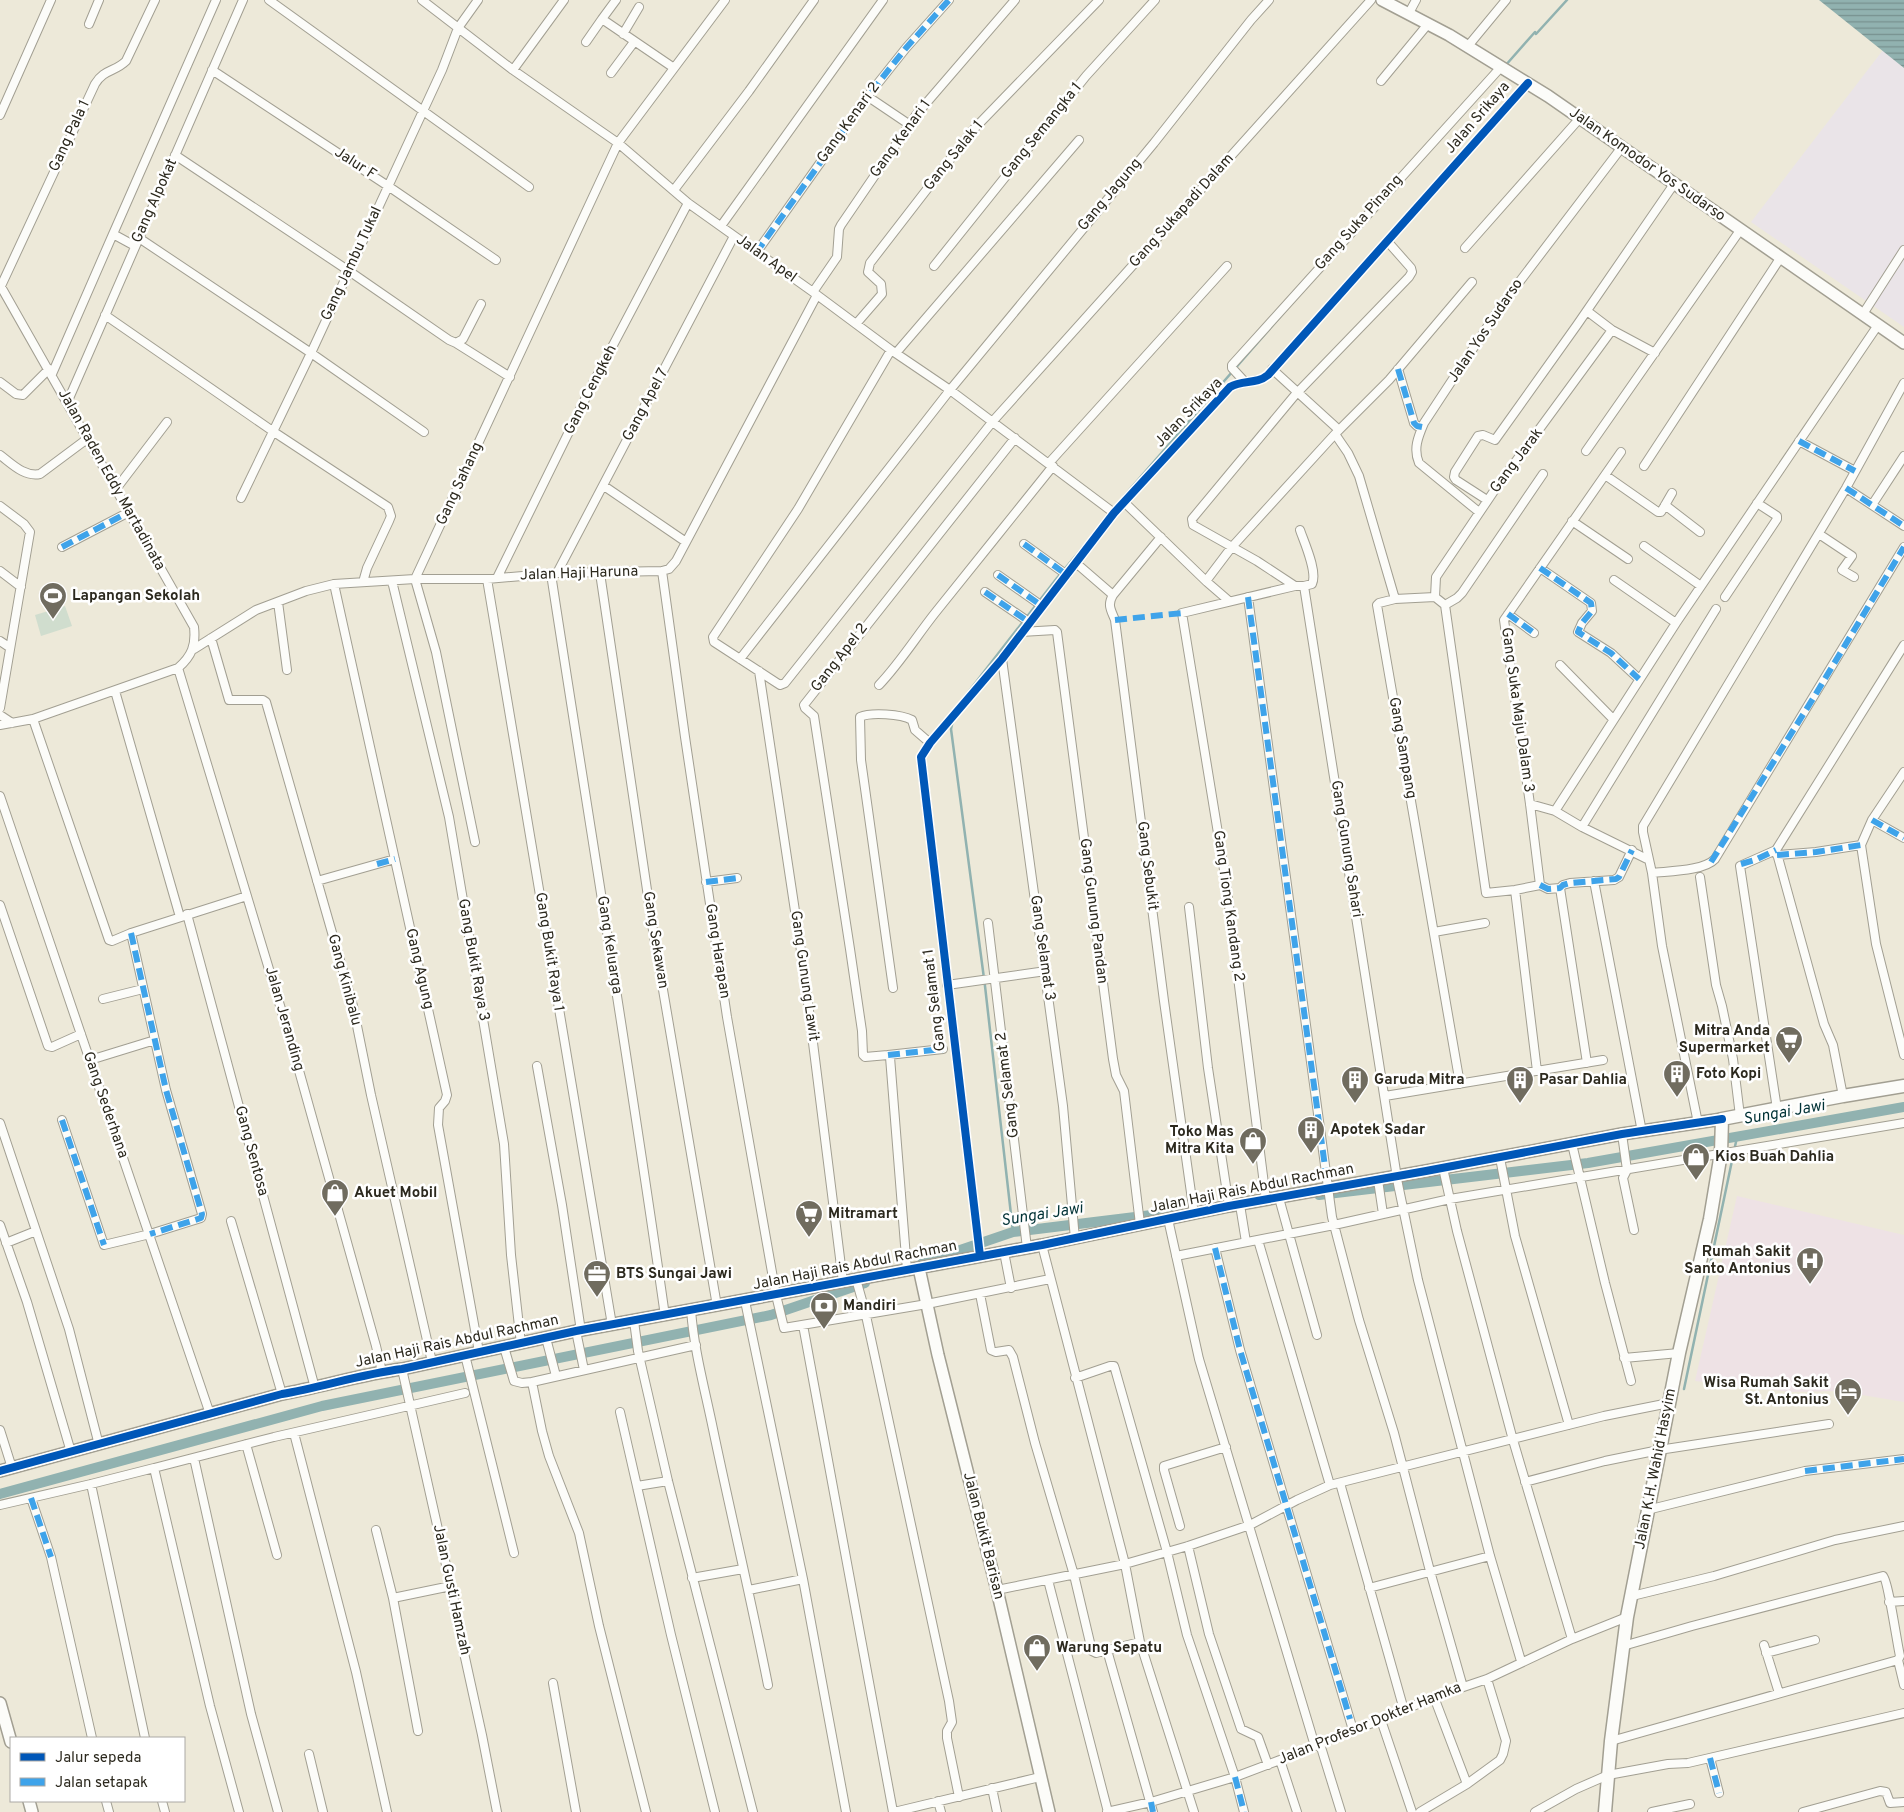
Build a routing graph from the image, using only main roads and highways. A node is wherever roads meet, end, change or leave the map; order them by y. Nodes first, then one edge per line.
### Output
1 (1904, 1086) edge
2 (1605, 1812) edge

1 - 2 main road, Jalan K.H. Wahid Hasyim

